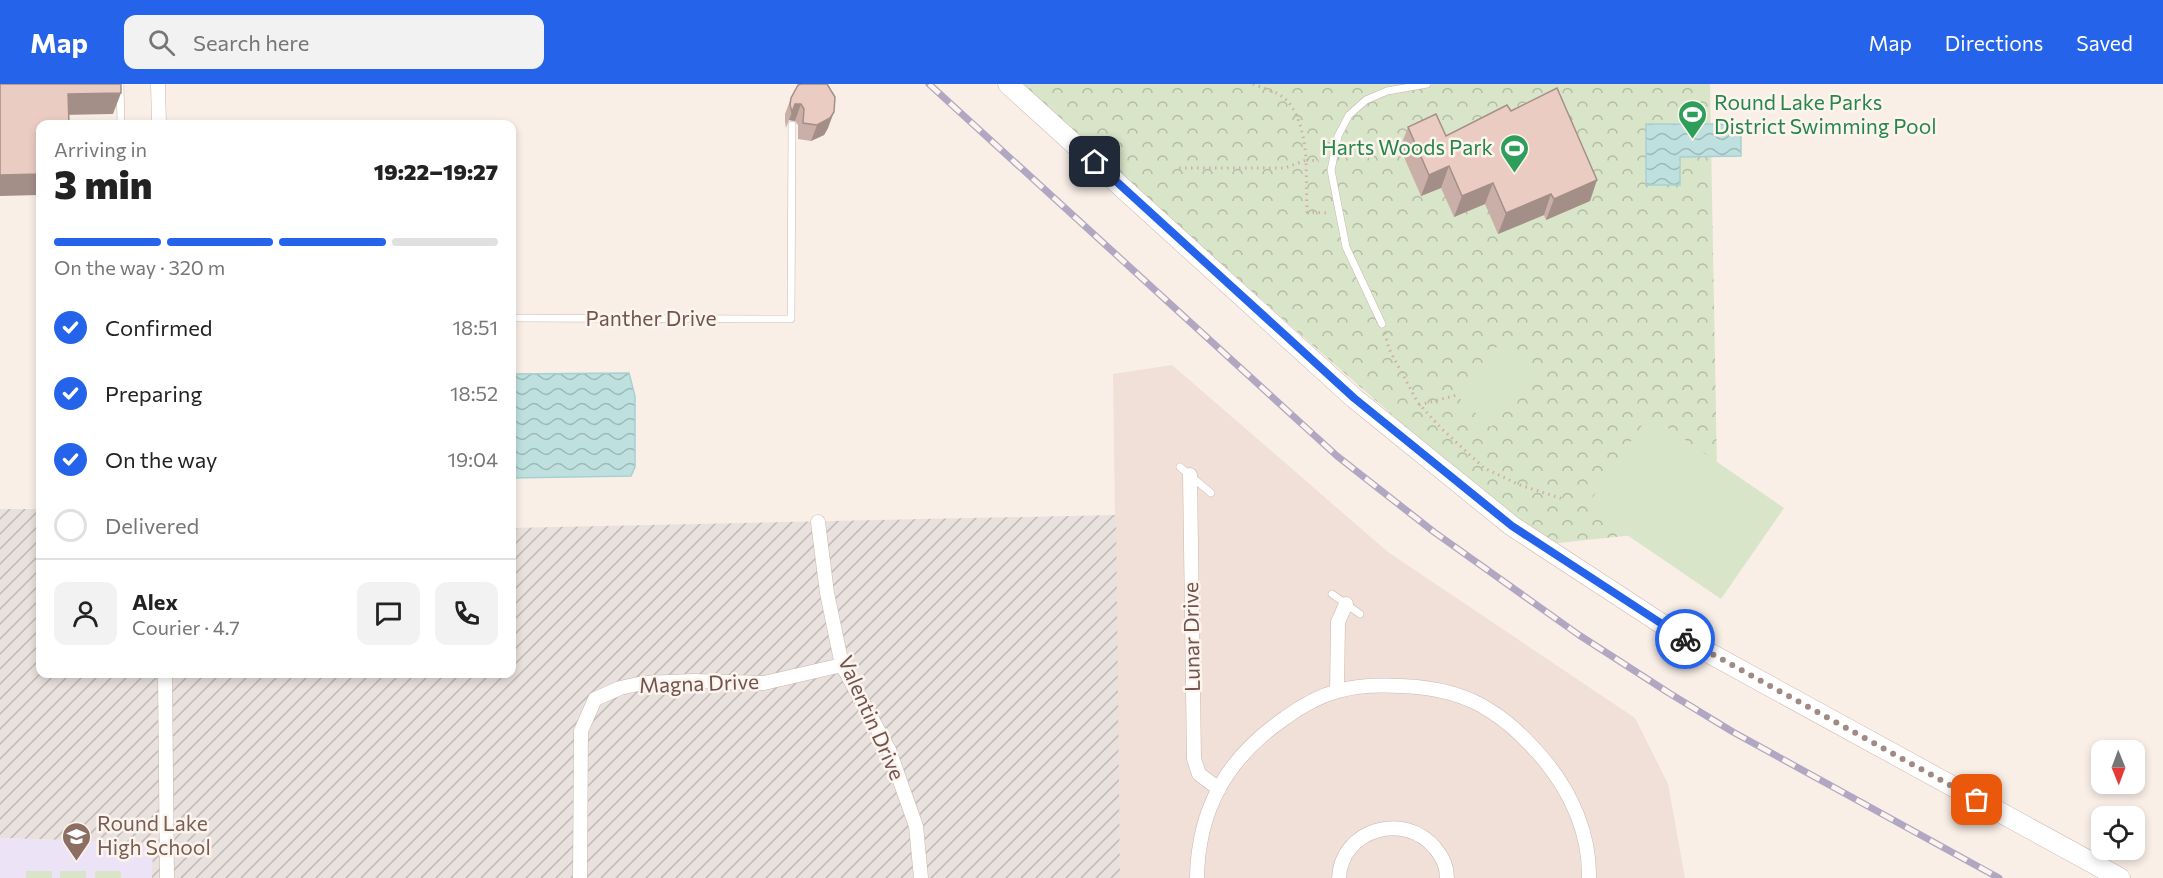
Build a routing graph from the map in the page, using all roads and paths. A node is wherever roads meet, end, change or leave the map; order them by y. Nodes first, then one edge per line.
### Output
1 (120, 84) edge
2 (158, 84) edge
3 (1008, 84) edge
4 (1253, 84) edge
5 (1427, 84) edge
6 (121, 120) edge
7 (159, 120) edge
8 (792, 125) edge
9 (1306, 160) junction
10 (1319, 161) dead end
11 (1179, 168) dead end
12 (1327, 213) dead end
13 (516, 318) edge
14 (1382, 324) joint
15 (1457, 395) dead end
16 (1419, 405) junction
17 (1185, 471) joint
18 (1211, 493) dead end
19 (1563, 499) dead end
20 (818, 522) dead end
21 (1332, 594) dead end
22 (1346, 604) junction
23 (1360, 614) dead end
24 (843, 664) junction
25 (165, 678) edge
26 (1337, 691) junction
27 (1219, 789) junction
28 (167, 878) edge
29 (580, 878) edge
30 (921, 878) edge
31 (1197, 878) edge
32 (1339, 878) edge
33 (1447, 878) edge
34 (1589, 878) edge
35 (2120, 878) edge

1 - 6 lane
2 - 7 street
3 - 35 main road
4 - 9 path
5 - 14 lane
8 - 13 lane, Panther Drive
9 - 10 path
9 - 11 path
9 - 12 path
14 - 16 path
15 - 16 path
16 - 19 path
17 - 18 lane
17 - 27 street, Lunar Drive
20 - 24 street, Valentin Drive
21 - 22 lane
22 - 23 lane
22 - 26 street
24 - 29 street, Magna Drive
24 - 30 street, Valentin Drive
25 - 28 street
26 - 27 street
26 - 34 street
27 - 31 street
32 - 33 street

